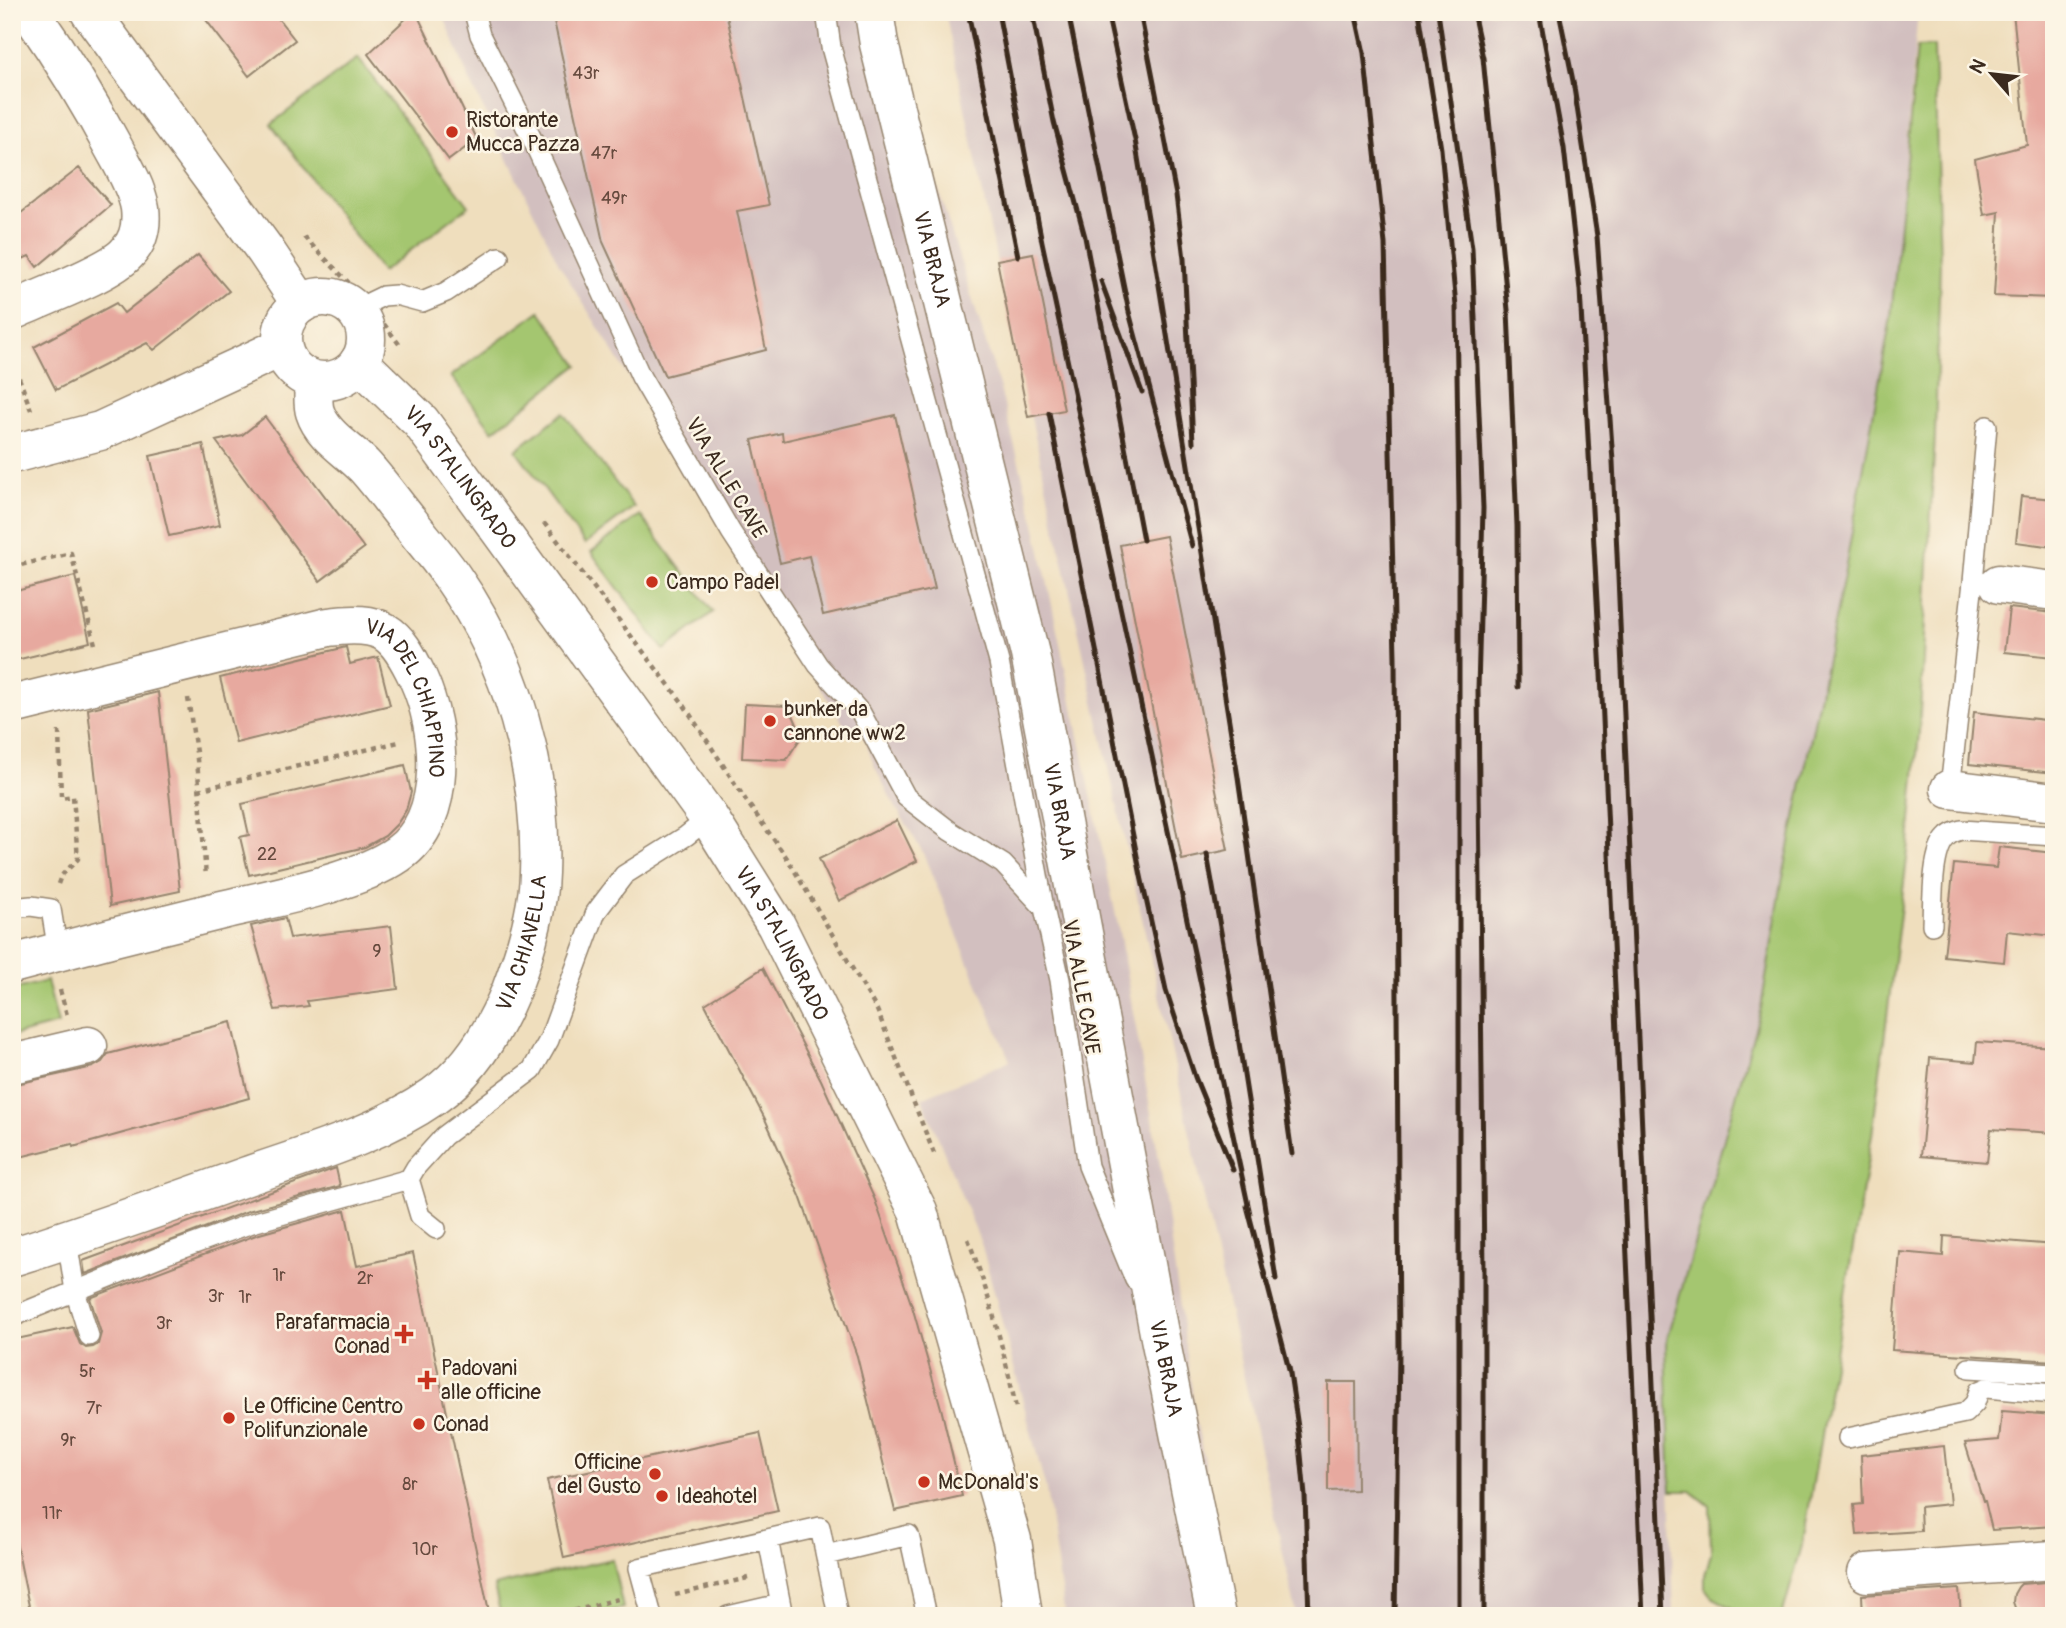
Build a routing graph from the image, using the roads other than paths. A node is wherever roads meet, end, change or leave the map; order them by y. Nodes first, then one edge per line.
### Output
1 (30, 12) edge
2 (90, 12) edge
3 (474, 12) edge
4 (826, 12) edge
5 (874, 12) edge
6 (499, 257) dead end
7 (301, 304) junction
8 (355, 310) junction
9 (12, 311) edge
10 (282, 347) junction
11 (359, 362) junction
12 (314, 381) junction
13 (1987, 426) dead end
14 (12, 454) edge
15 (1986, 583) junction
16 (2054, 591) edge
17 (12, 705) edge
18 (1950, 789) joint
19 (2054, 802) edge
20 (709, 817) junction
21 (2054, 836) edge
22 (12, 908) edge
23 (1044, 908) junction
24 (1932, 925) dead end
25 (12, 964) edge
26 (58, 968) junction
27 (78, 1034) road end
28 (12, 1064) edge
29 (409, 1179) junction
30 (436, 1229) dead end
31 (67, 1240) junction
32 (12, 1257) edge
33 (75, 1291) junction
34 (12, 1317) edge
35 (89, 1336) dead end
36 (1160, 1338) junction
37 (1969, 1368) dead end
38 (2054, 1373) edge
39 (2054, 1394) edge
40 (1849, 1438) dead end
41 (768, 1539) junction
42 (827, 1555) junction
43 (2054, 1560) edge
44 (1867, 1573) dead end
45 (781, 1610) edge
46 (652, 1616) edge
47 (728, 1616) edge
48 (838, 1616) edge
49 (927, 1616) edge
50 (1023, 1616) edge
51 (1216, 1616) edge

1 - 9 street
2 - 7 street
3 - 23 lane, VIA ALLE CAVE
4 - 23 lane
5 - 36 street, VIA BRAJA
6 - 8 lane
7 - 8 street
7 - 10 street
8 - 11 street
10 - 12 street
10 - 14 street
11 - 12 street
11 - 20 street, VIA STALINGRADO
12 - 31 street, VIA CHIAVELLA
13 - 15 lane
15 - 16 street
15 - 18 lane
17 - 26 street, VIA DEL CHIAPPINO
18 - 19 street
20 - 29 lane
20 - 50 street, VIA STALINGRADO
21 - 24 lane
22 - 26 lane
23 - 36 lane, VIA ALLE CAVE
25 - 26 street, VIA DEL CHIAPPINO
27 - 28 street
29 - 30 lane
29 - 33 lane
31 - 32 street, VIA CHIAVELLA
31 - 33 lane
33 - 34 lane
33 - 35 lane
36 - 51 street, VIA BRAJA
37 - 38 lane
39 - 40 lane
41 - 42 lane
41 - 45 lane
41 - 46 lane
42 - 48 lane
42 - 49 lane
43 - 44 street
45 - 47 lane

